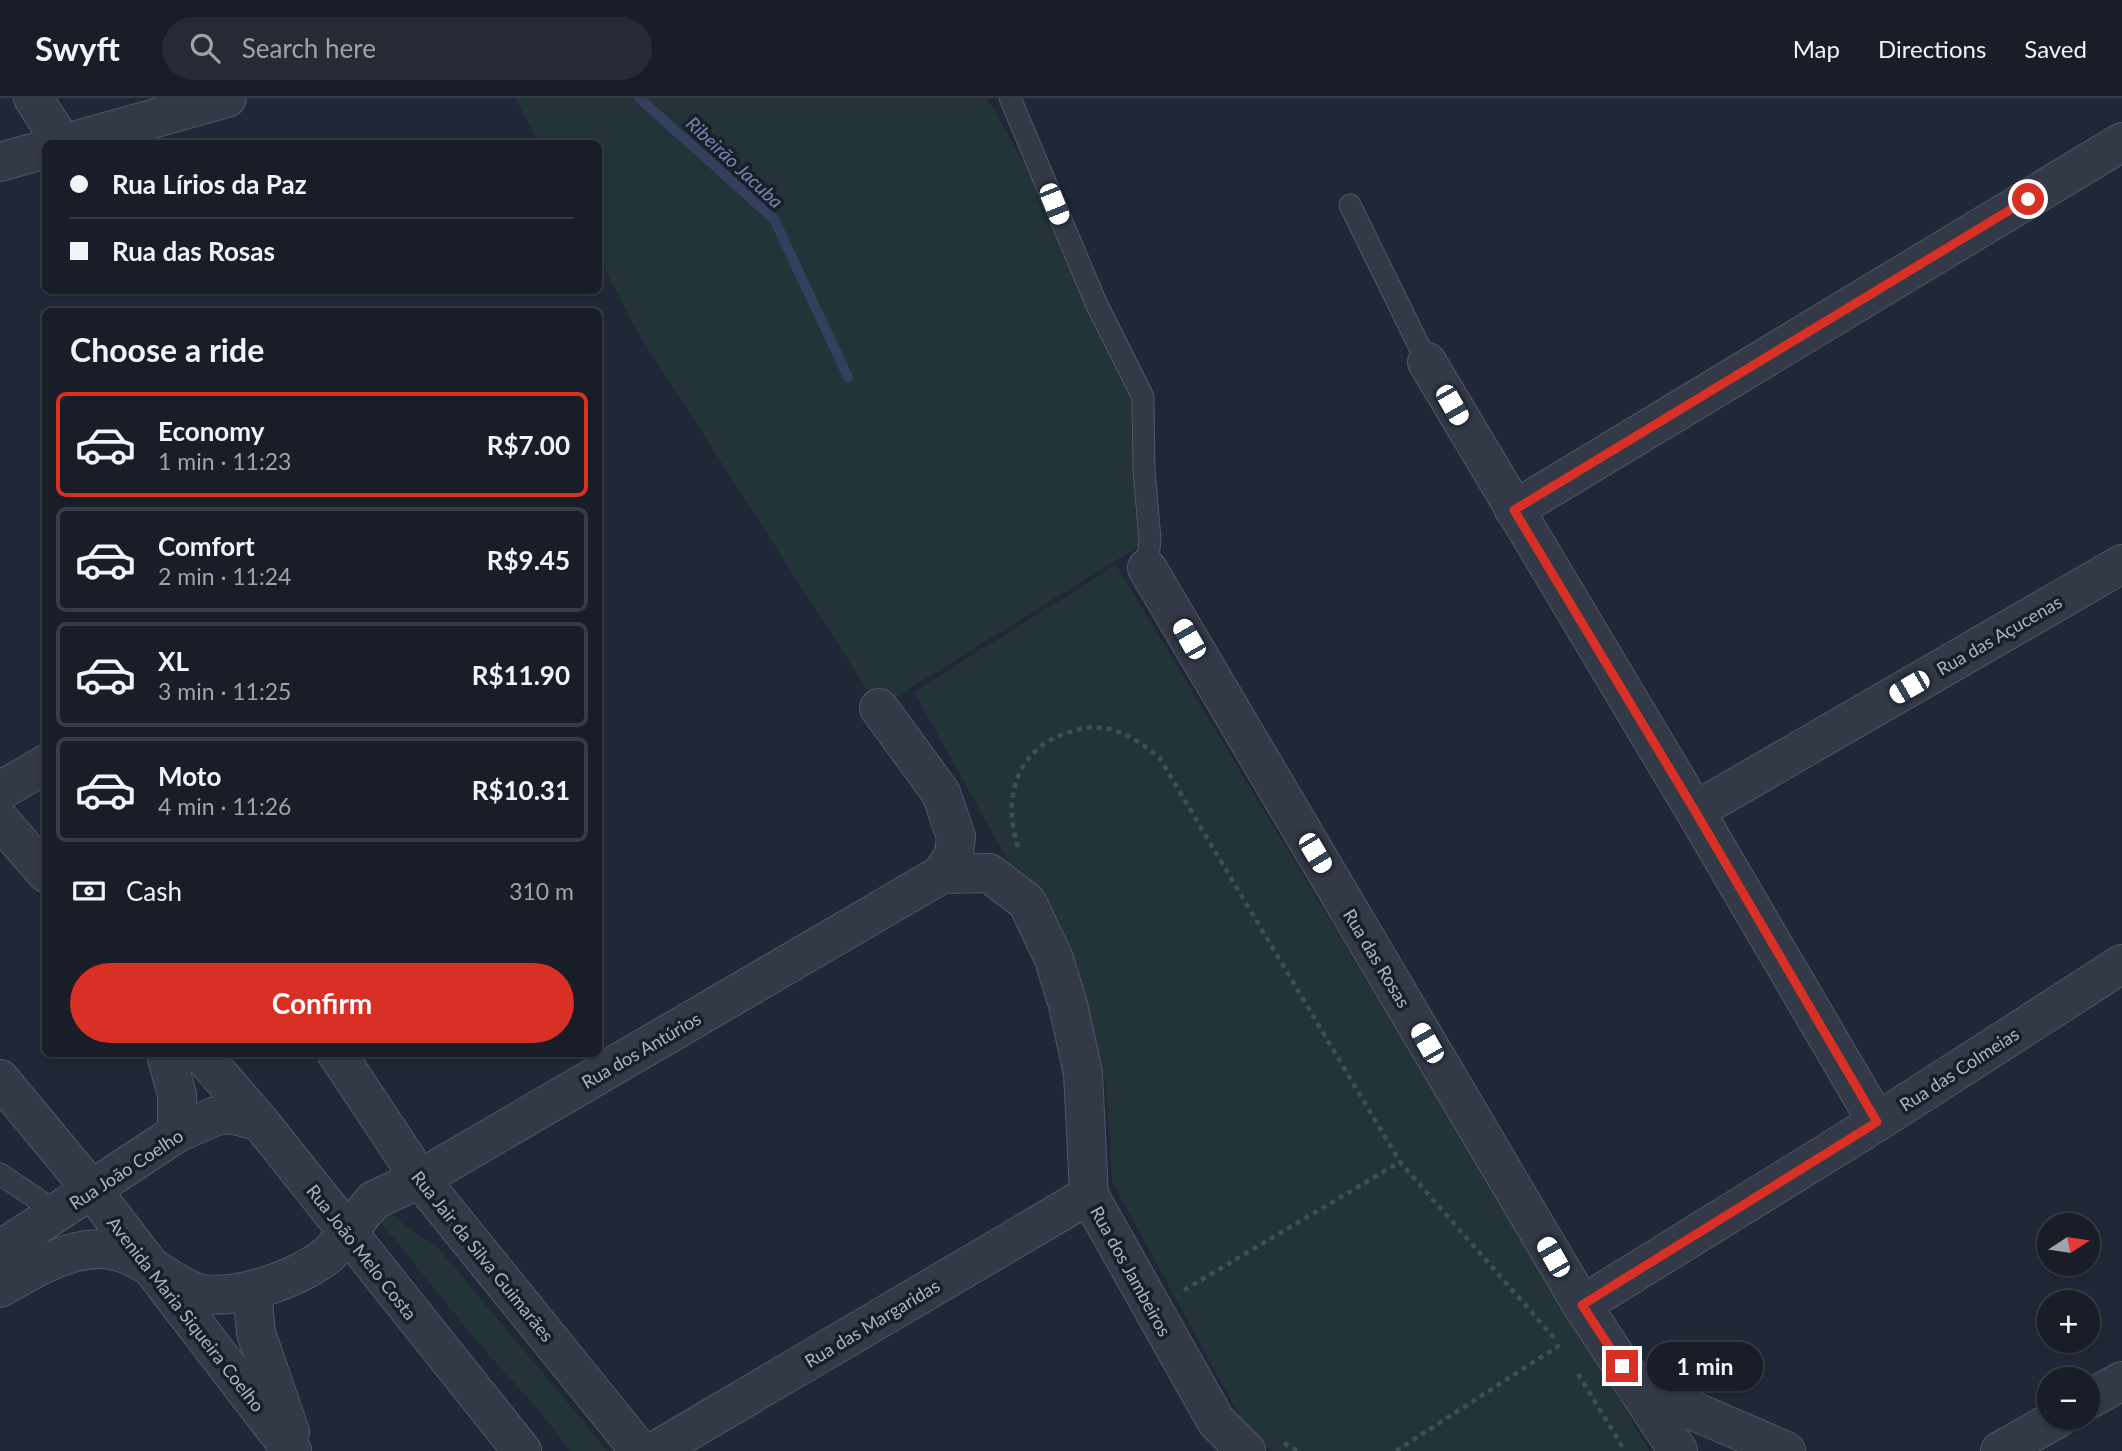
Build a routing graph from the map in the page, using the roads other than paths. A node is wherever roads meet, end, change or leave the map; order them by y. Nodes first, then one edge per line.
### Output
1 (33, 98) edge
2 (227, 98) edge
3 (1010, 98) edge
4 (60, 140) edge
5 (77, 140) edge
6 (2122, 142) edge
7 (42, 150) edge
8 (0, 162) edge
9 (1350, 205) dead end
10 (1427, 362) joint
11 (1514, 510) junction
12 (2122, 564) edge
13 (1147, 568) joint
14 (879, 708) dead end
15 (42, 766) edge
16 (0, 791) edge
17 (1695, 811) junction
18 (0, 820) edge
19 (42, 868) edge
20 (942, 874) junction
21 (2122, 964) edge
22 (167, 1057) edge
23 (204, 1057) edge
24 (339, 1057) edge
25 (0, 1079) edge
26 (260, 1122) junction
27 (1877, 1122) junction
28 (177, 1133) junction
29 (0, 1174) edge
30 (420, 1179) junction
31 (92, 1190) junction
32 (1089, 1195) junction
33 (58, 1213) junction
34 (347, 1233) junction
35 (0, 1250) edge
36 (148, 1264) junction
37 (0, 1288) edge
38 (252, 1290) junction
39 (1582, 1305) junction
40 (2122, 1381) edge
41 (1636, 1387) junction
42 (2100, 1393) edge
43 (2037, 1430) edge
44 (1260, 1444) edge
45 (294, 1451) edge
46 (522, 1451) edge
47 (640, 1451) edge
48 (654, 1451) edge
49 (1678, 1451) edge
50 (1786, 1451) edge
51 (2000, 1451) edge

1 - 4 street
2 - 5 street
3 - 13 lane
6 - 11 street
7 - 8 street
9 - 10 lane
10 - 11 street
11 - 17 street
12 - 17 street, Rua das Açucenas
13 - 39 street, Rua das Rosas
14 - 20 street
15 - 16 street
17 - 27 street
18 - 19 street
20 - 30 street, Rua dos Antúrios
20 - 32 street, Rua dos Jambeiros
21 - 27 street, Rua das Colmeias
22 - 28 street
23 - 26 street, Rua João Melo Costa
24 - 30 street, Rua Jair da Silva Guimarães
25 - 31 street, Avenida Maria Siqueira Coelho
26 - 28 street, Rua João Coelho
26 - 34 street, Rua João Melo Costa
27 - 39 street, Rua das Colmeias
28 - 31 street, Rua João Coelho
29 - 33 lane
30 - 34 street, Rua dos Antúrios
30 - 47 street, Rua Jair da Silva Guimarães
31 - 33 street, Rua João Coelho
31 - 36 street, Avenida Maria Siqueira Coelho
32 - 44 street, Rua dos Jambeiros
32 - 48 street, Rua das Margaridas
33 - 35 street, Rua João Coelho
34 - 38 street
34 - 46 street, Rua João Melo Costa
36 - 37 street
36 - 38 street
36 - 45 street, Avenida Maria Siqueira Coelho
38 - 45 street, Avenida Maria Siqueira Coelho
39 - 41 street, Rua das Rosas
40 - 42 street
41 - 49 street, Rua das Rosas
41 - 50 street
43 - 51 street

